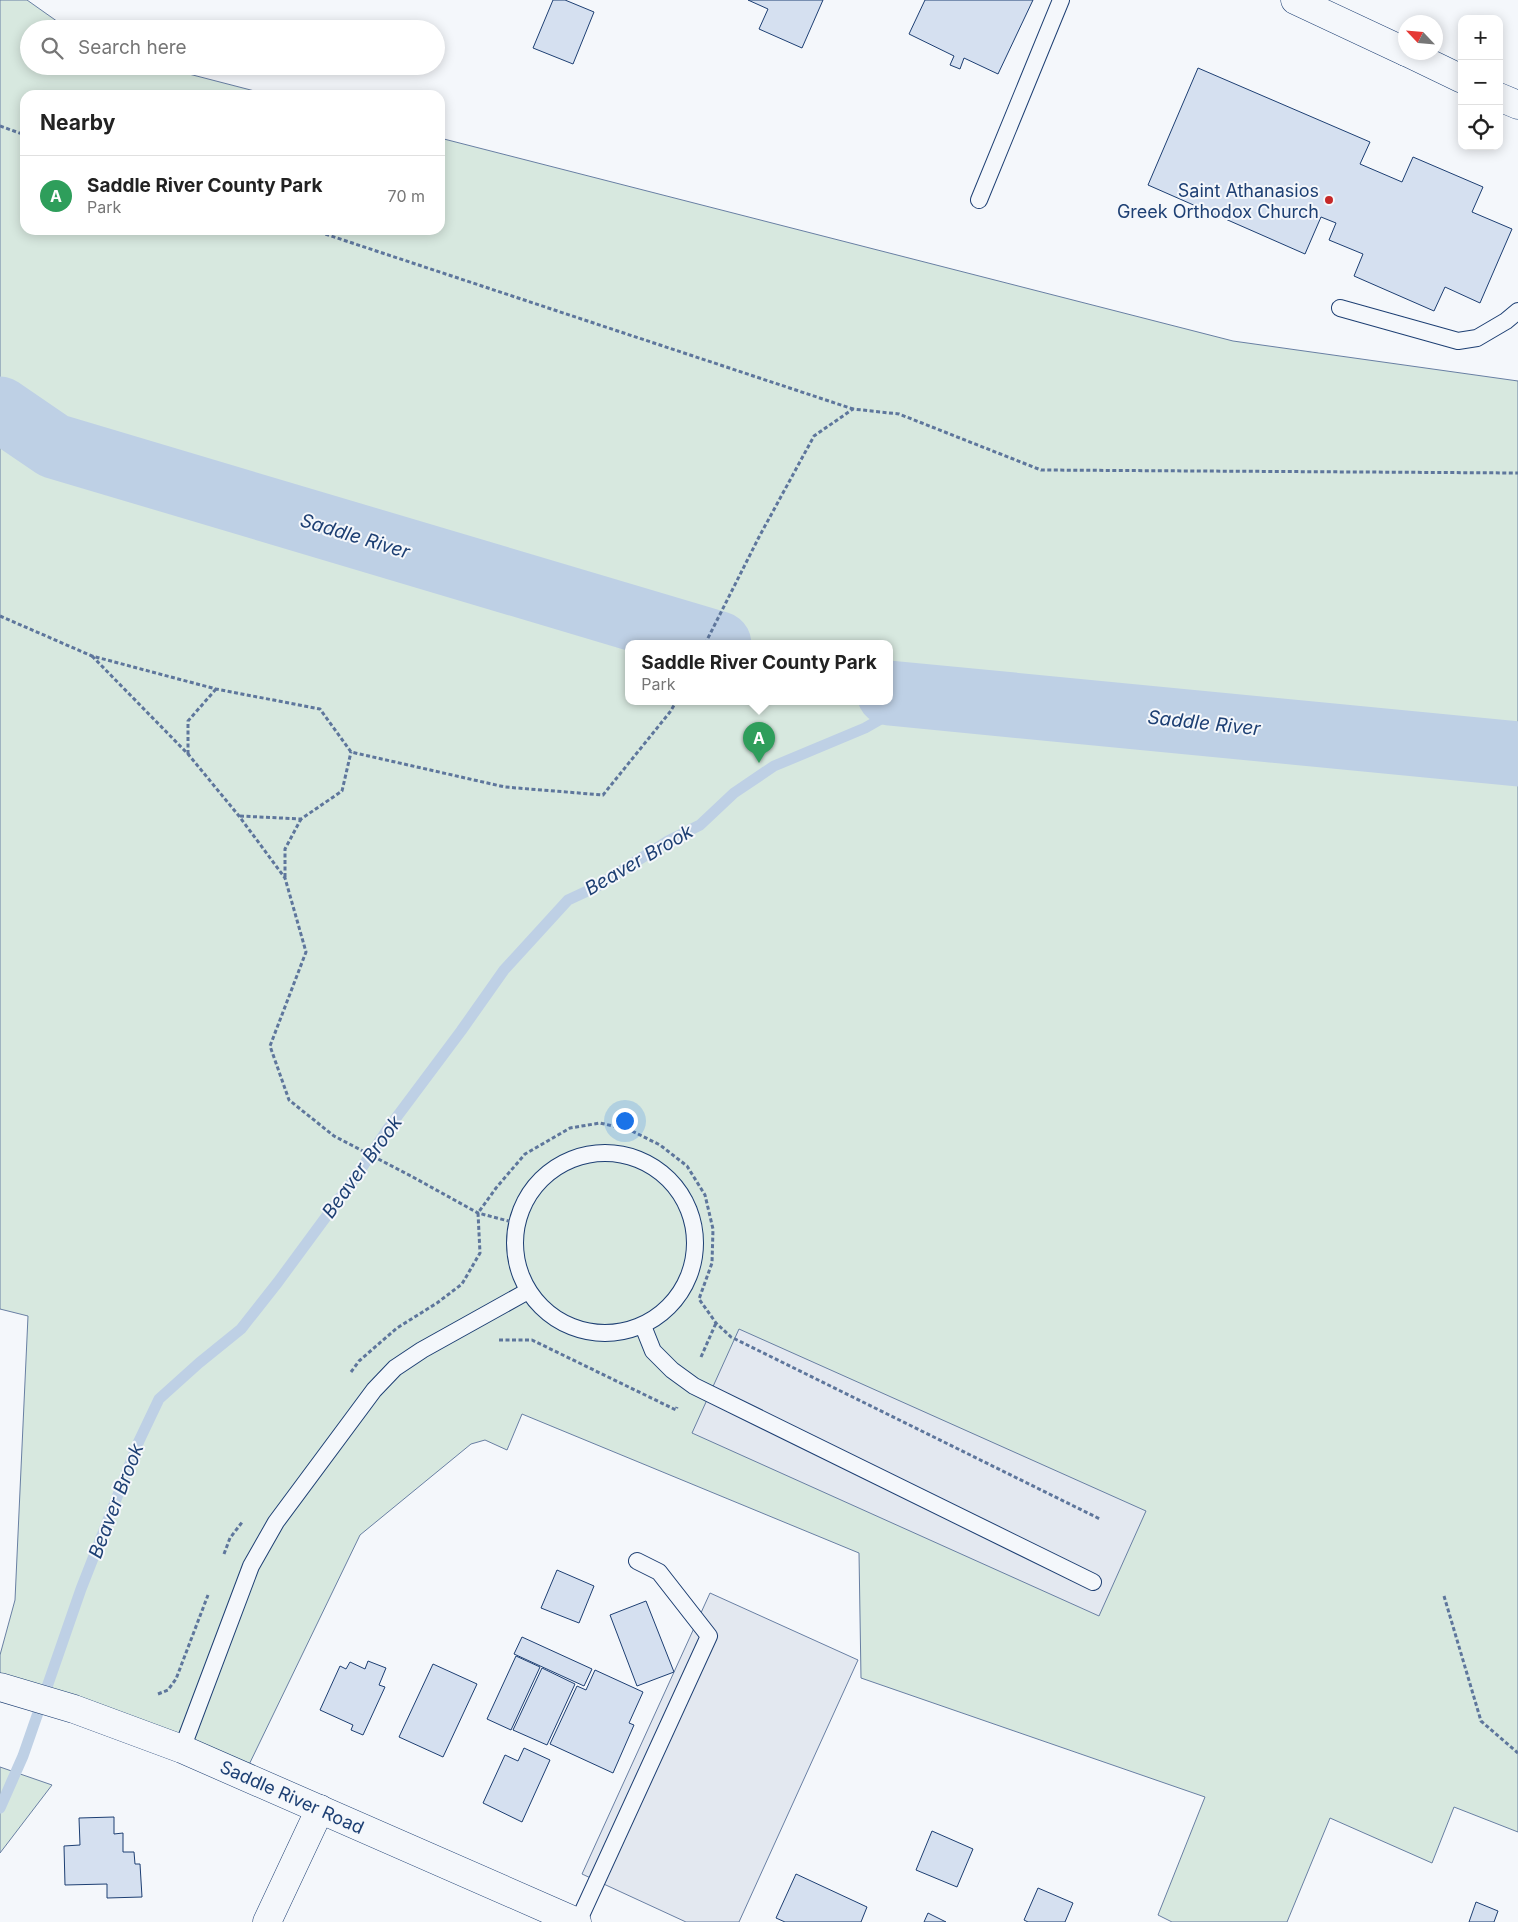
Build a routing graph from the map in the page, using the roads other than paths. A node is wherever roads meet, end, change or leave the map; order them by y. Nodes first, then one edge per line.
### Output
1 (1060, 0) edge
2 (1294, 0) edge
3 (1398, 48) edge
4 (1423, 60) edge
5 (1458, 77) edge
6 (1503, 99) edge
7 (1518, 105) edge
8 (979, 200) dead end
9 (1340, 308) dead end
10 (1518, 310) edge
11 (528, 1291) junction
12 (643, 1326) junction
13 (637, 1561) dead end
14 (1093, 1582) dead end
15 (0, 1687) edge
16 (182, 1749) junction
17 (320, 1809) junction
18 (268, 1922) edge
19 (578, 1922) edge

1 - 8 lane
2 - 3 main road
4 - 5 main road
6 - 7 main road
9 - 10 lane
11 - 12 lane
11 - 12 lane
11 - 16 lane
12 - 14 lane
13 - 19 lane
15 - 16 main road, Saddle River Road
16 - 17 main road, Saddle River Road
17 - 18 main road
17 - 19 main road, Saddle River Road

